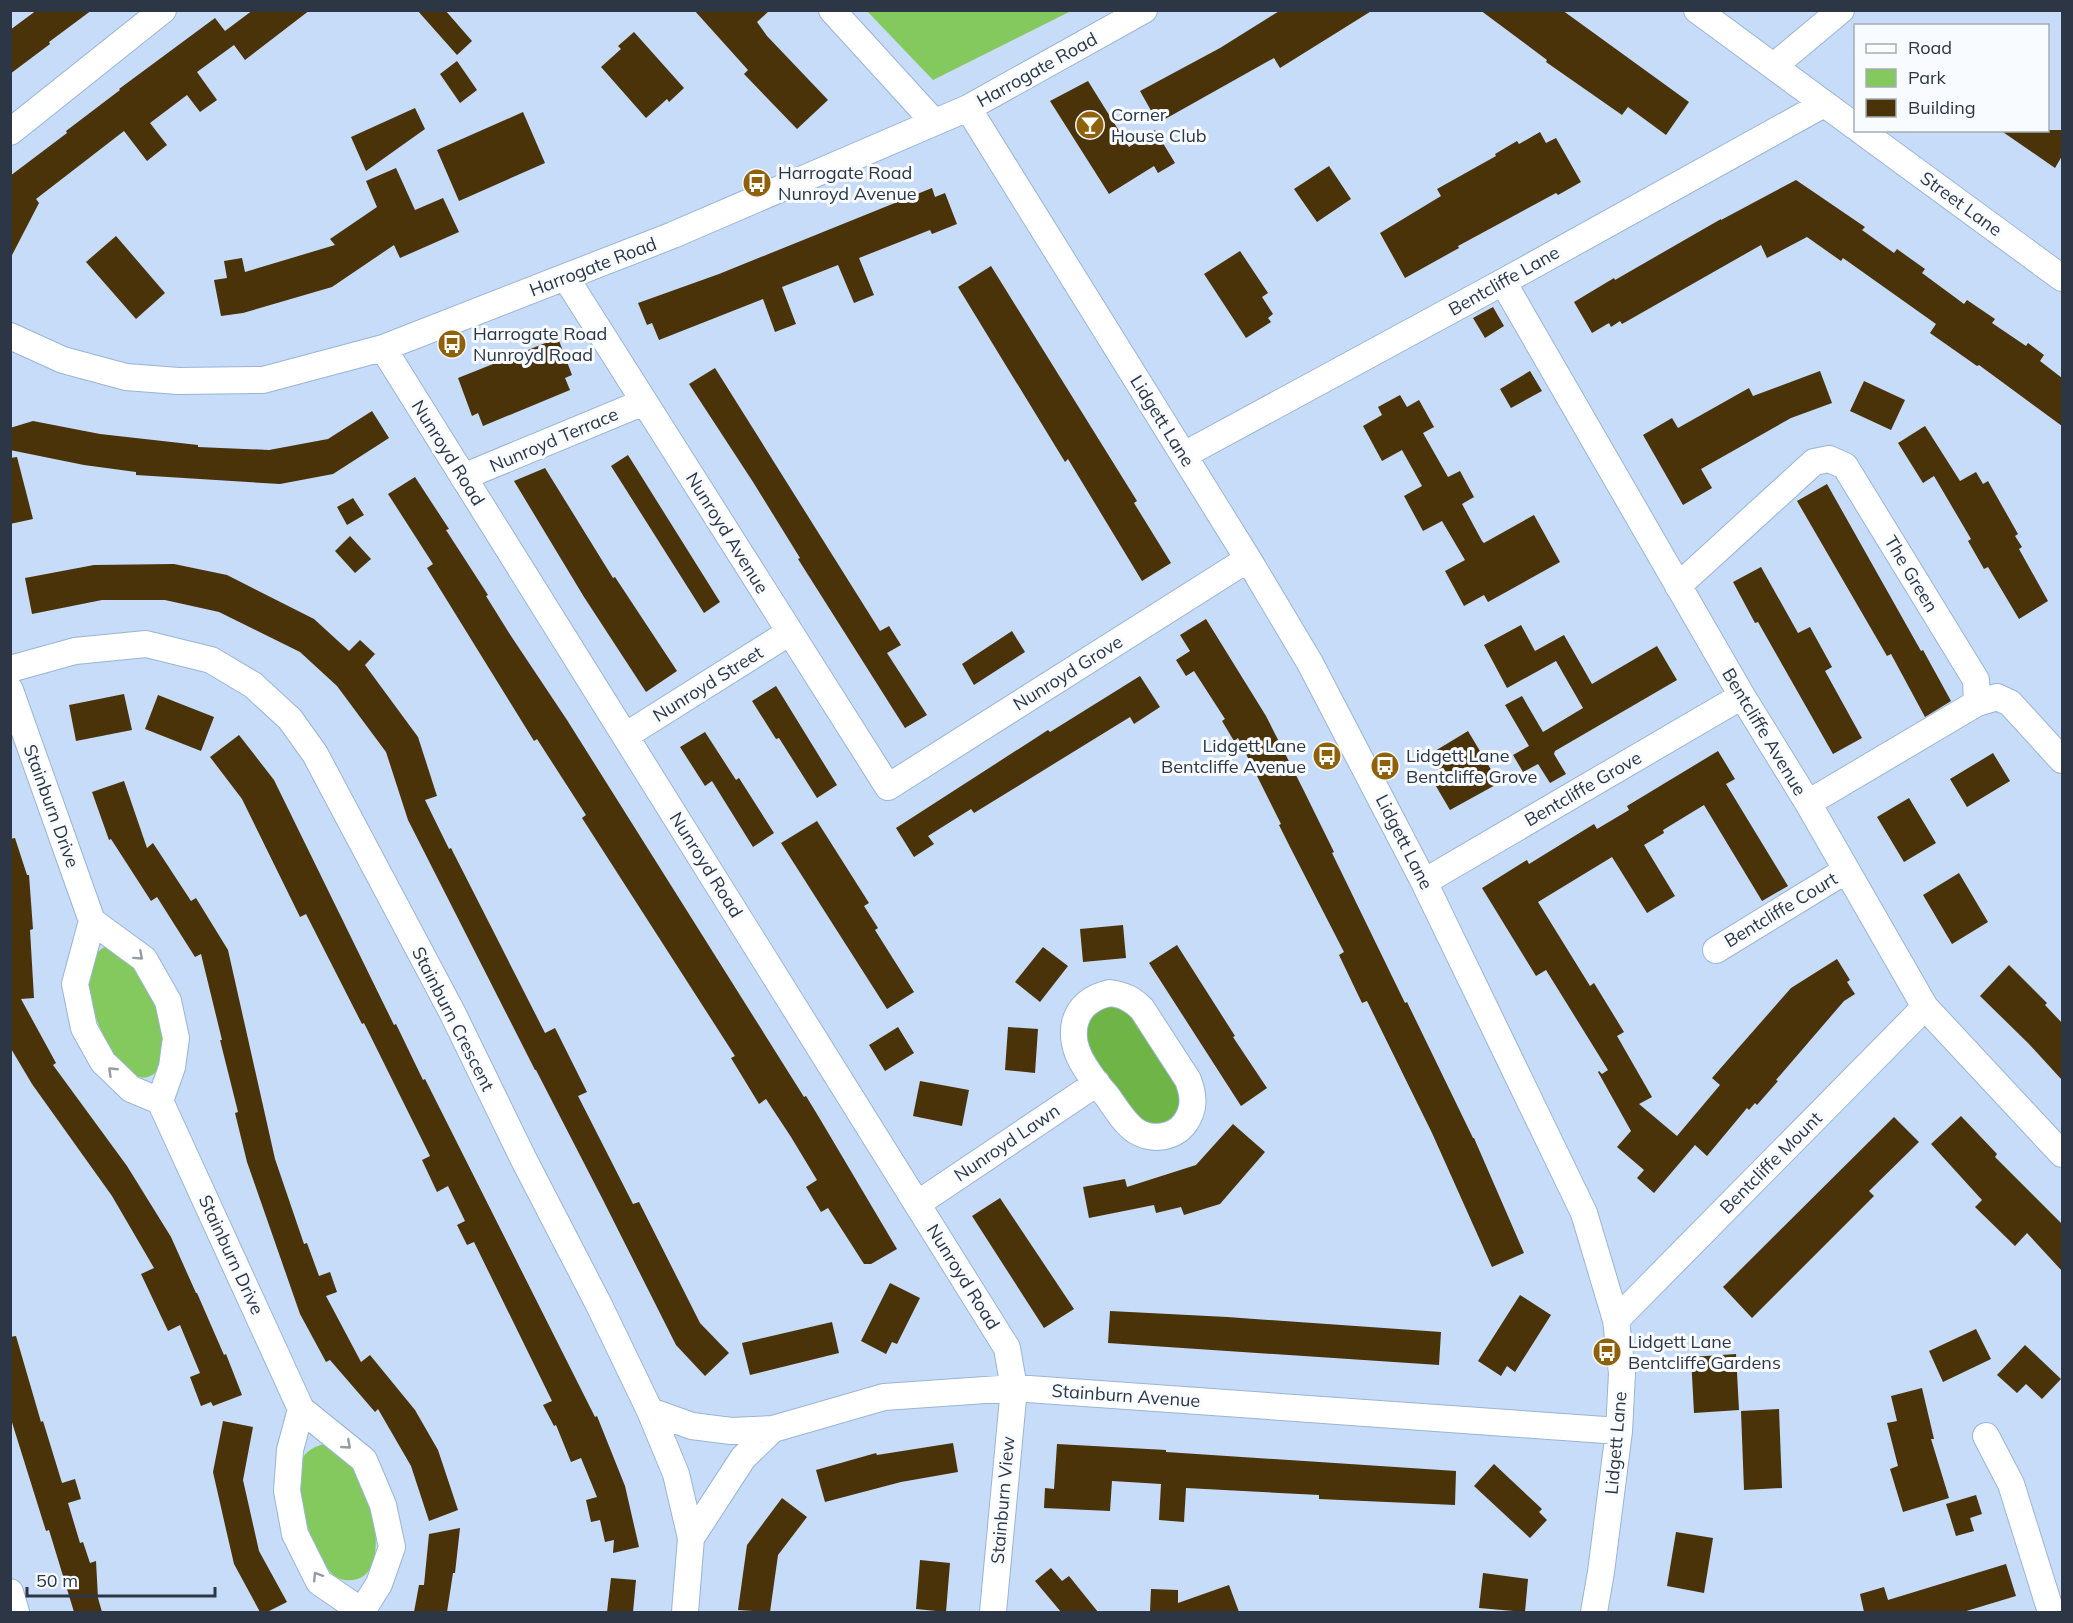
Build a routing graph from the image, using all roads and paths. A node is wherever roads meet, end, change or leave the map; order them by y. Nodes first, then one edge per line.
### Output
1 (163, 10) edge
2 (832, 10) edge
3 (1144, 10) edge
4 (1697, 10) edge
5 (1841, 10) edge
6 (1774, 66) junction
7 (1824, 105) junction
8 (968, 108) junction
9 (934, 122) junction
10 (1854, 127) edge
11 (10, 132) edge
12 (1863, 132) edge
13 (566, 278) junction
14 (2062, 278) edge
15 (1503, 282) junction
16 (10, 336) edge
17 (383, 348) junction
18 (644, 402) junction
19 (1184, 455) junction
20 (463, 477) junction
21 (1248, 560) junction
22 (1678, 586) junction
23 (790, 632) junction
24 (10, 669) edge
25 (10, 690) edge
26 (1742, 696) junction
27 (1977, 703) junction
28 (625, 736) junction
29 (2062, 760) edge
30 (888, 788) joint
31 (1808, 803) junction
32 (1845, 871) junction
33 (1424, 882) junction
34 (93, 921) junction
35 (1716, 950) dead end
36 (1925, 1007) junction
37 (1097, 1083) junction
38 (160, 1101) junction
39 (2062, 1154) edge
40 (917, 1204) junction
41 (1616, 1320) junction
42 (1014, 1388) junction
43 (301, 1409) junction
44 (650, 1411) junction
45 (773, 1429) junction
46 (1620, 1431) junction
47 (1986, 1436) dead end
48 (691, 1538) junction
49 (10, 1592) edge
50 (16, 1612) edge
51 (363, 1612) edge
52 (685, 1612) edge
53 (993, 1612) edge
54 (1594, 1612) edge
55 (2051, 1612) edge

1 - 11 street
2 - 9 street
3 - 8 street, Harrogate Road
4 - 6 street
5 - 6 street
6 - 7 street
7 - 10 street
7 - 15 street, Bentcliffe Lane
8 - 9 street, Harrogate Road
8 - 19 street, Lidgett Lane
9 - 13 street, Harrogate Road
12 - 14 street, Street Lane
13 - 17 street, Harrogate Road
13 - 18 street, Nunroyd Avenue
15 - 19 street, Bentcliffe Lane
15 - 22 street, Bentcliffe Avenue
16 - 17 street, Harrogate Road
17 - 20 street, Nunroyd Road
18 - 20 street, Nunroyd Terrace
18 - 23 street, Nunroyd Avenue
19 - 21 street, Lidgett Lane
20 - 28 street, Nunroyd Road
21 - 30 street, Nunroyd Grove
21 - 33 street, Lidgett Lane
22 - 26 street, Bentcliffe Avenue
22 - 27 street, The Green
23 - 28 street, Nunroyd Street
23 - 30 street, Nunroyd Avenue
24 - 44 street, Stainburn Crescent
25 - 34 street, Stainburn Drive
26 - 31 street, Bentcliffe Avenue
26 - 33 street, Bentcliffe Grove
27 - 29 street
27 - 31 street
28 - 40 street, Nunroyd Road
31 - 32 street, Bentcliffe Avenue
32 - 35 street, Bentcliffe Court
32 - 36 street, Bentcliffe Avenue
33 - 41 street, Lidgett Lane
34 -> 38 street
38 -> 34 street
36 - 39 street, Bentcliffe Avenue
36 - 41 street, Bentcliffe Mount
37 - 37 street
37 - 40 street, Nunroyd Lawn
38 - 43 street, Stainburn Drive
40 - 42 street, Nunroyd Road
41 - 46 street, Lidgett Lane
42 - 45 street, Stainburn Avenue
42 - 46 street, Stainburn Avenue
42 - 53 street, Stainburn View
51 -> 43 street, Stainburn Drive
43 -> 51 street, Stainburn Drive
44 - 45 street
44 - 48 street, Stainburn Crescent
45 - 48 street, Stainburn Avenue
46 - 54 street, Lidgett Lane
47 - 55 street
48 - 52 street, Stainburn Crescent
49 - 50 street

